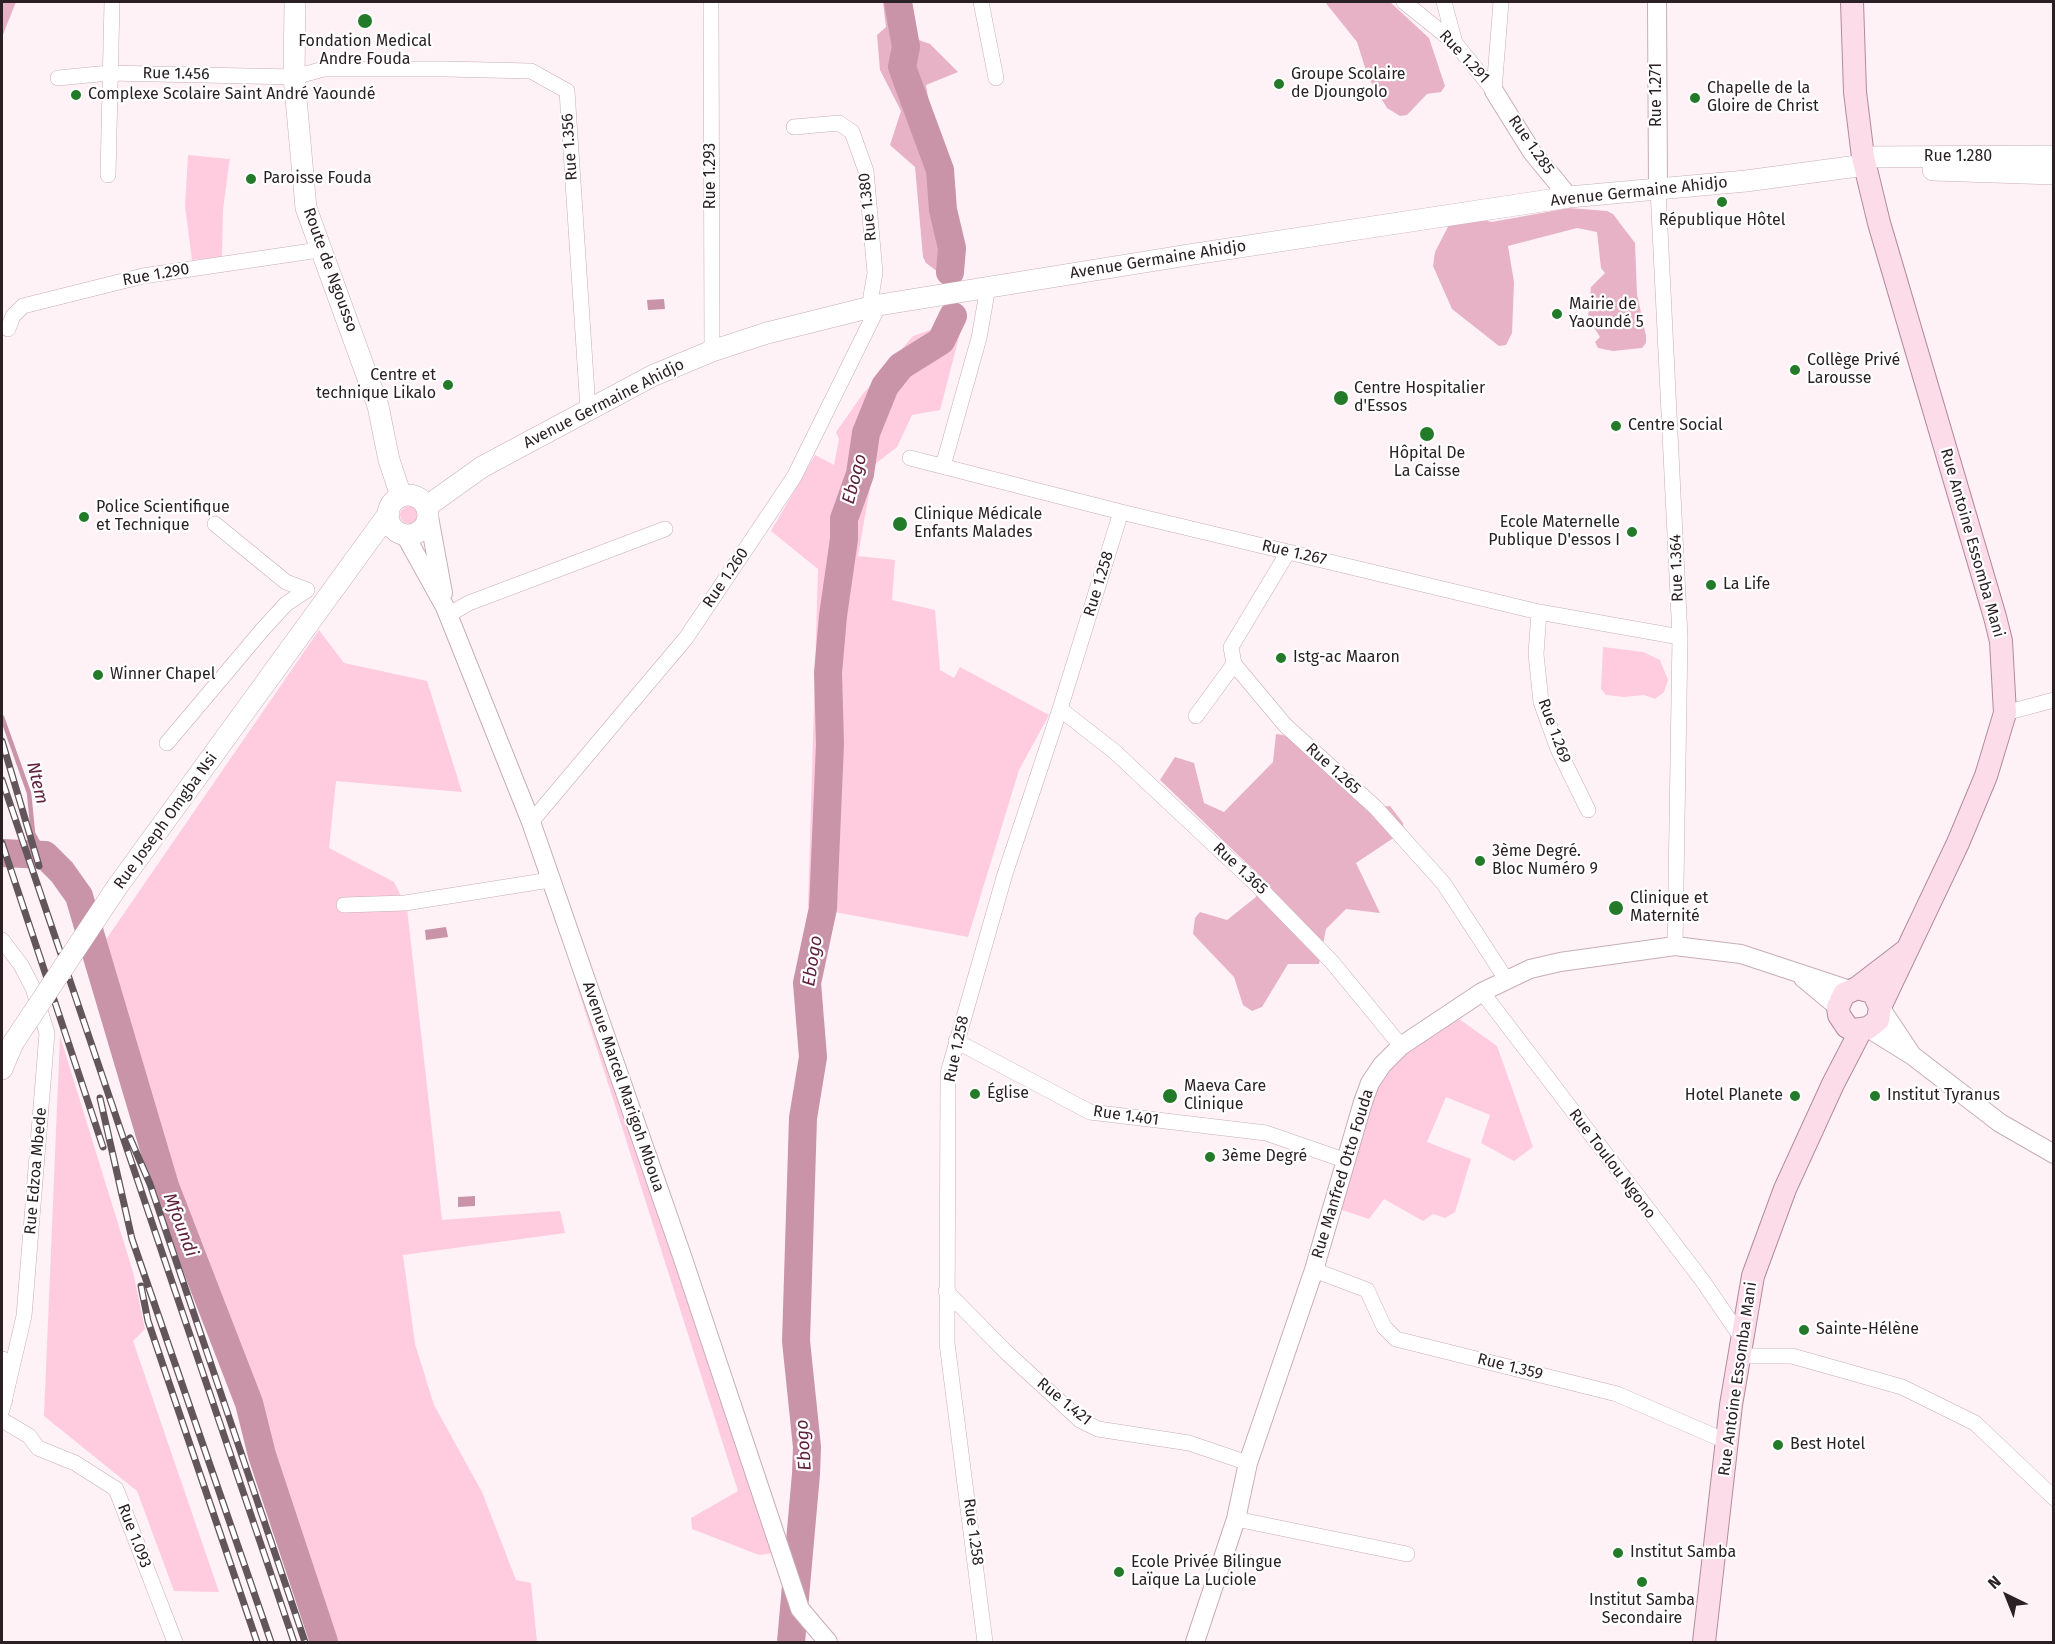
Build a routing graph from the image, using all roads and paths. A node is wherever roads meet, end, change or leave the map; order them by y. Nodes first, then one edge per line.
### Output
1 (112, 2) edge
2 (295, 2) edge
3 (711, 2) edge
4 (981, 2) edge
5 (1404, 2) edge
6 (1444, 2) edge
7 (1501, 2) edge
8 (1657, 2) edge
9 (1852, 2) edge
10 (1455, 43) junction
11 (109, 73) junction
12 (294, 77) junction
13 (58, 78) dead end
14 (996, 78) dead end
15 (1494, 91) junction
16 (794, 128) dead end
17 (2054, 156) edge
18 (1865, 165) junction
19 (2054, 174) edge
20 (108, 175) dead end
21 (1658, 189) junction
22 (1569, 197) junction
23 (319, 250) junction
24 (988, 287) junction
25 (874, 307) junction
26 (8, 329) dead end
27 (712, 351) junction
28 (588, 409) junction
29 (910, 458) dead end
30 (943, 466) junction
31 (411, 505) junction
32 (1121, 512) junction
33 (215, 524) dead end
34 (665, 529) dead end
35 (401, 534) junction
36 (1288, 552) junction
37 (340, 581) junction
38 (447, 611) junction
39 (1539, 612) junction
40 (1680, 636) junction
41 (1234, 664) junction
42 (2054, 700) edge
43 (1060, 709) junction
44 (2005, 713) junction
45 (1196, 716) dead end
46 (166, 743) dead end
47 (1588, 810) dead end
48 (531, 822) junction
49 (550, 880) junction
50 (344, 905) dead end
51 (2, 940) edge
52 (1675, 946) junction
53 (1908, 949) junction
54 (1506, 979) junction
55 (1482, 992) junction
56 (1880, 1007) junction
57 (1854, 1012) junction
58 (956, 1041) junction
59 (1401, 1046) junction
60 (1912, 1056) junction
61 (2, 1069) edge
62 (2054, 1154) edge
63 (1344, 1160) junction
64 (1314, 1270) junction
65 (946, 1291) junction
66 (1740, 1347) junction
67 (2, 1362) edge
68 (2, 1399) edge
69 (2, 1410) edge
70 (2, 1420) edge
71 (1728, 1442) junction
72 (1248, 1463) junction
73 (2054, 1498) edge
74 (1236, 1519) junction
75 (1407, 1554) dead end
76 (175, 1642) edge
77 (828, 1642) edge
78 (985, 1642) edge
79 (1195, 1642) edge
80 (1704, 1642) edge

1 - 11 street
2 - 12 main road, Route de Ngousso
3 - 27 street, Rue 1.293
4 - 14 street
5 - 10 street, Rue 1.291
6 - 10 street
7 - 15 street
8 - 21 street, Rue 1.271
9 - 18 main road, Rue Antoine Essomba Mani
10 - 15 street, Rue 1.291
11 - 12 street, Rue 1.456
11 - 13 street, Rue 1.456
11 - 20 street
12 - 23 main road, Route de Ngousso
12 - 28 street, Rue 1.356
15 - 22 street, Rue 1.285
16 - 25 street, Rue 1.380
17 - 18 main road, Rue 1.280
18 - 19 main road, Rue 1.280
18 - 21 main road, Avenue Germaine Ahidjo
18 - 44 main road, Rue Antoine Essomba Mani
21 - 22 main road, Avenue Germaine Ahidjo
21 - 40 street, Rue 1.364
22 - 24 main road, Avenue Germaine Ahidjo
23 - 26 street, Rue 1.290
23 - 31 main road, Route de Ngousso
24 - 25 main road, Avenue Germaine Ahidjo
24 - 30 street
25 - 27 main road, Avenue Germaine Ahidjo
25 - 48 street, Rue 1.260
27 - 28 main road, Avenue Germaine Ahidjo
28 - 31 main road, Avenue Germaine Ahidjo
29 - 30 street, Rue 1.267
30 - 32 street, Rue 1.267
31 - 35 main road, Route de Ngousso
31 - 35 main road, Avenue Germaine Ahidjo
31 - 37 main road
31 - 38 street
32 - 36 street, Rue 1.267
32 - 43 street, Rue 1.258
33 - 46 street
34 - 38 street
35 - 37 main road, Avenue Germaine Ahidjo
35 - 38 street, Avenue Marcel Marigoh Mboua
36 - 39 street, Rue 1.267
36 - 41 street
37 - 61 main road, Rue Joseph Omgba Nsi, bridge
38 - 48 street, Avenue Marcel Marigoh Mboua
39 - 40 street, Rue 1.267
39 - 47 street, Rue 1.269
40 - 52 street, Rue 1.364
41 - 45 street
41 - 54 street, Rue 1.265
42 - 44 street
43 - 58 street, Rue 1.258
43 - 59 street, Rue 1.365
44 - 53 main road, Rue Antoine Essomba Mani
48 - 49 street, Avenue Marcel Marigoh Mboua
49 - 50 street
49 - 77 street, Avenue Marcel Marigoh Mboua
51 - 69 street, Rue Edzoa Mbede
52 - 54 street, Rue Manfred Otto Fouda
52 - 57 street, Rue Manfred Otto Fouda
53 - 56 main road, Rue Antoine Essomba Mani
53 - 57 main road
54 - 55 street, Rue Manfred Otto Fouda
55 - 59 street, Rue Manfred Otto Fouda
55 - 66 street, Rue Toulou Ngono
56 - 57 main road
56 - 60 street
57 - 60 street
57 - 66 main road, Rue Antoine Essomba Mani
58 - 63 street, Rue 1.401
58 - 65 street, Rue 1.258
59 - 63 street, Rue Manfred Otto Fouda
60 - 62 street
63 - 64 street, Rue Manfred Otto Fouda
64 - 71 street, Rue 1.359
64 - 72 street, Rue Manfred Otto Fouda
65 - 72 street, Rue 1.421
65 - 78 street, Rue 1.258
66 - 71 main road, Rue Antoine Essomba Mani
66 - 73 street
67 - 68 main road
70 - 76 street, Rue 1.093
71 - 80 main road, Rue Antoine Essomba Mani
72 - 74 street, Rue Manfred Otto Fouda
74 - 75 street
74 - 79 street, Rue Manfred Otto Fouda

